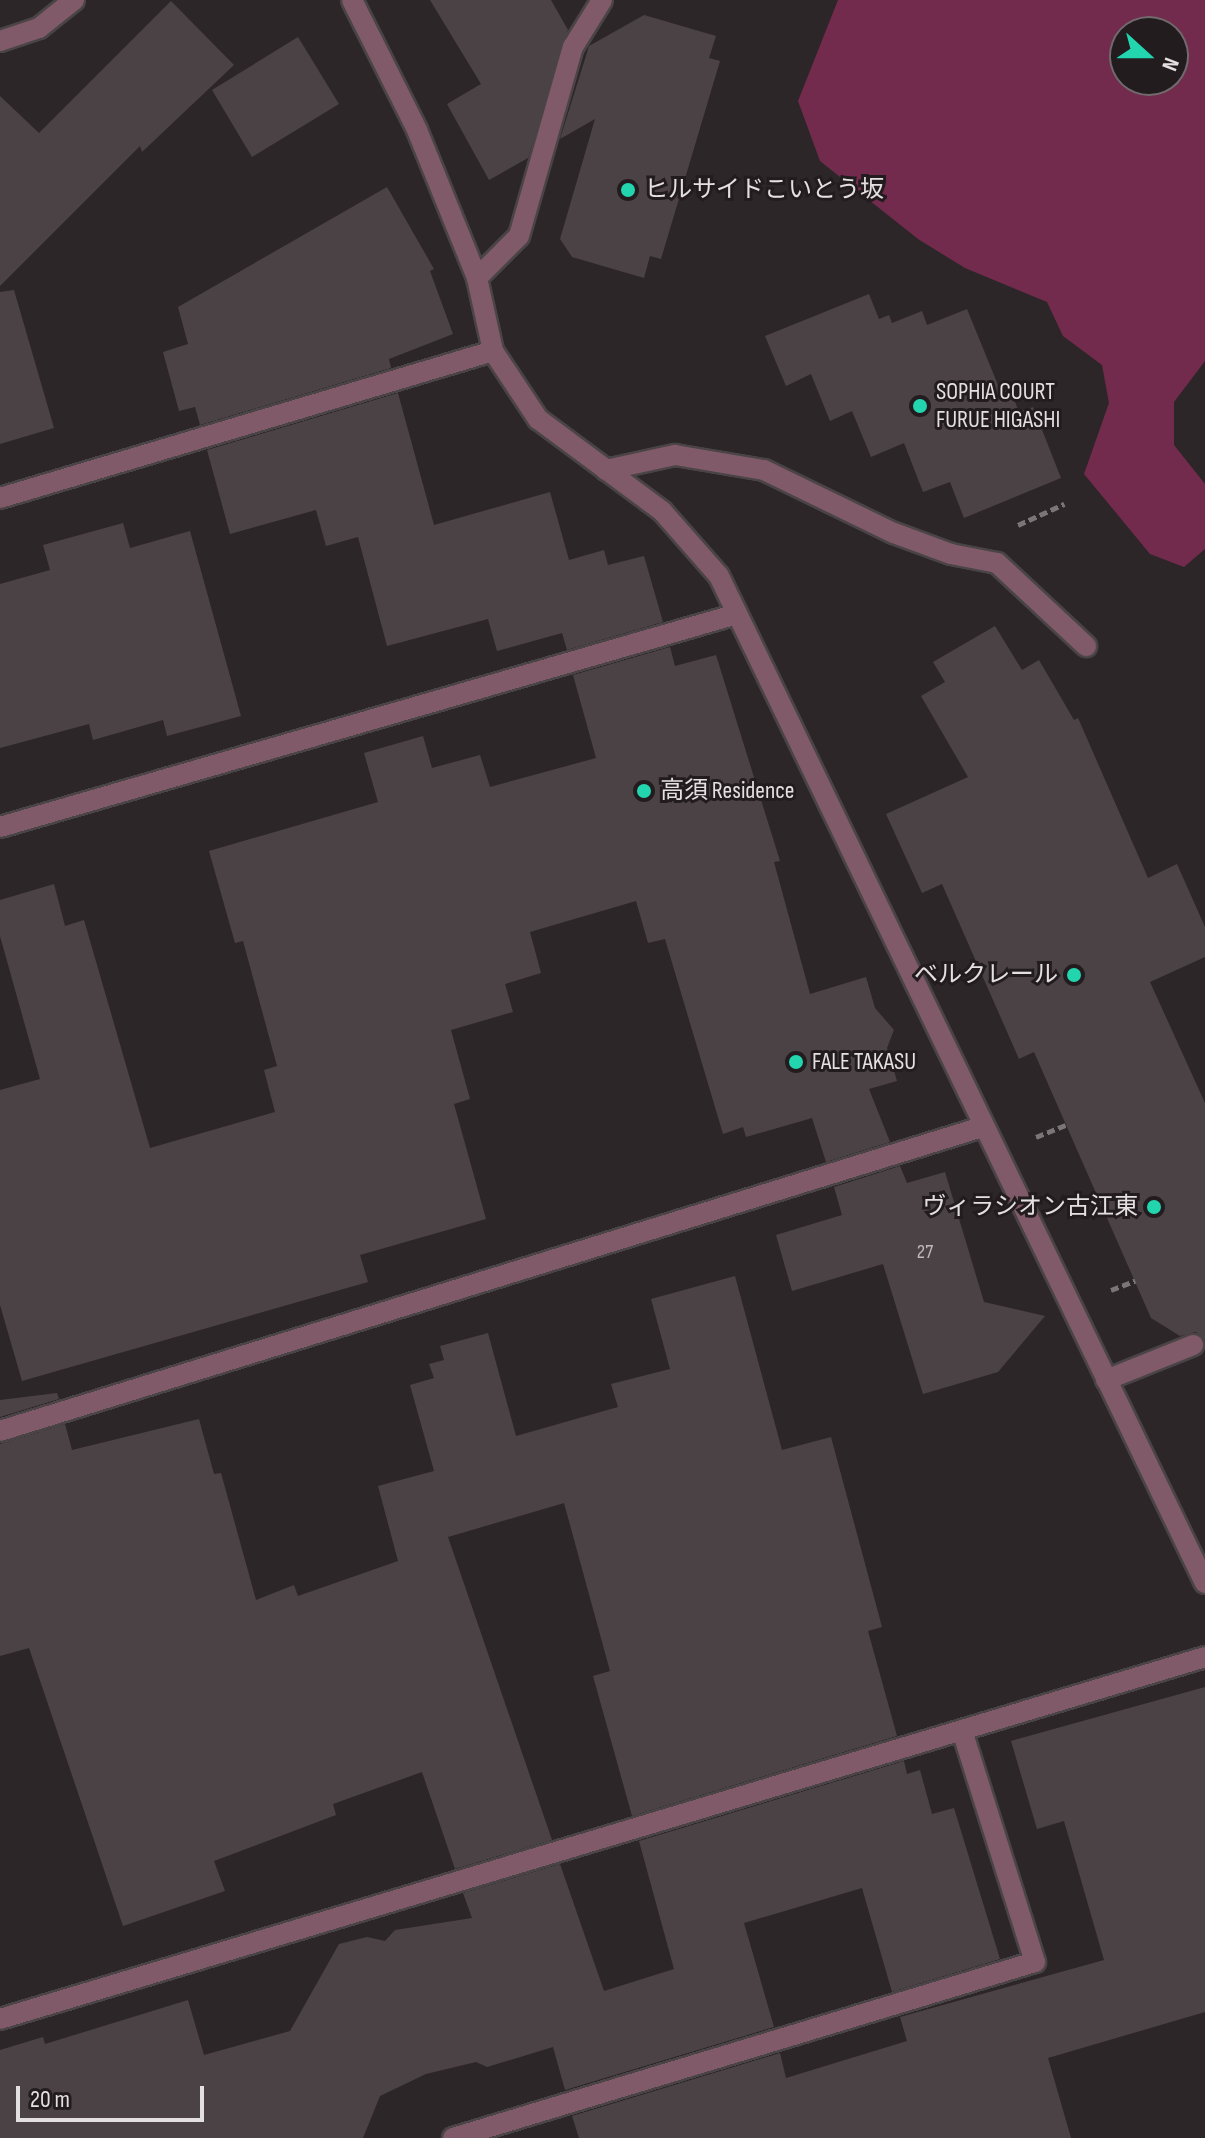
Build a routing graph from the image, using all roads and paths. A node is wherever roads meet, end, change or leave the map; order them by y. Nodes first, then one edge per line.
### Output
1 (74, 0) edge
2 (352, 0) edge
3 (602, 0) edge
4 (0, 41) edge
5 (477, 278) junction
6 (493, 351) junction
7 (606, 470) junction
8 (0, 498) edge
9 (1064, 504) dead end
10 (1009, 529) dead end
11 (737, 614) junction
12 (1086, 646) dead end
13 (0, 827) edge
14 (982, 1127) junction
15 (1193, 1345) dead end
16 (1106, 1380) junction
17 (0, 1431) edge
18 (1205, 1583) edge
19 (1205, 1657) edge
20 (963, 1733) junction
21 (0, 2019) edge
22 (453, 2138) edge

1 - 4 street
2 - 5 street
3 - 5 street
5 - 6 street
6 - 7 street
6 - 8 street
7 - 11 street
7 - 12 street
9 - 10 path
11 - 13 street
11 - 14 street
14 - 16 street
14 - 17 street
15 - 16 street
16 - 18 street
19 - 20 street
20 - 21 street
20 - 22 street

